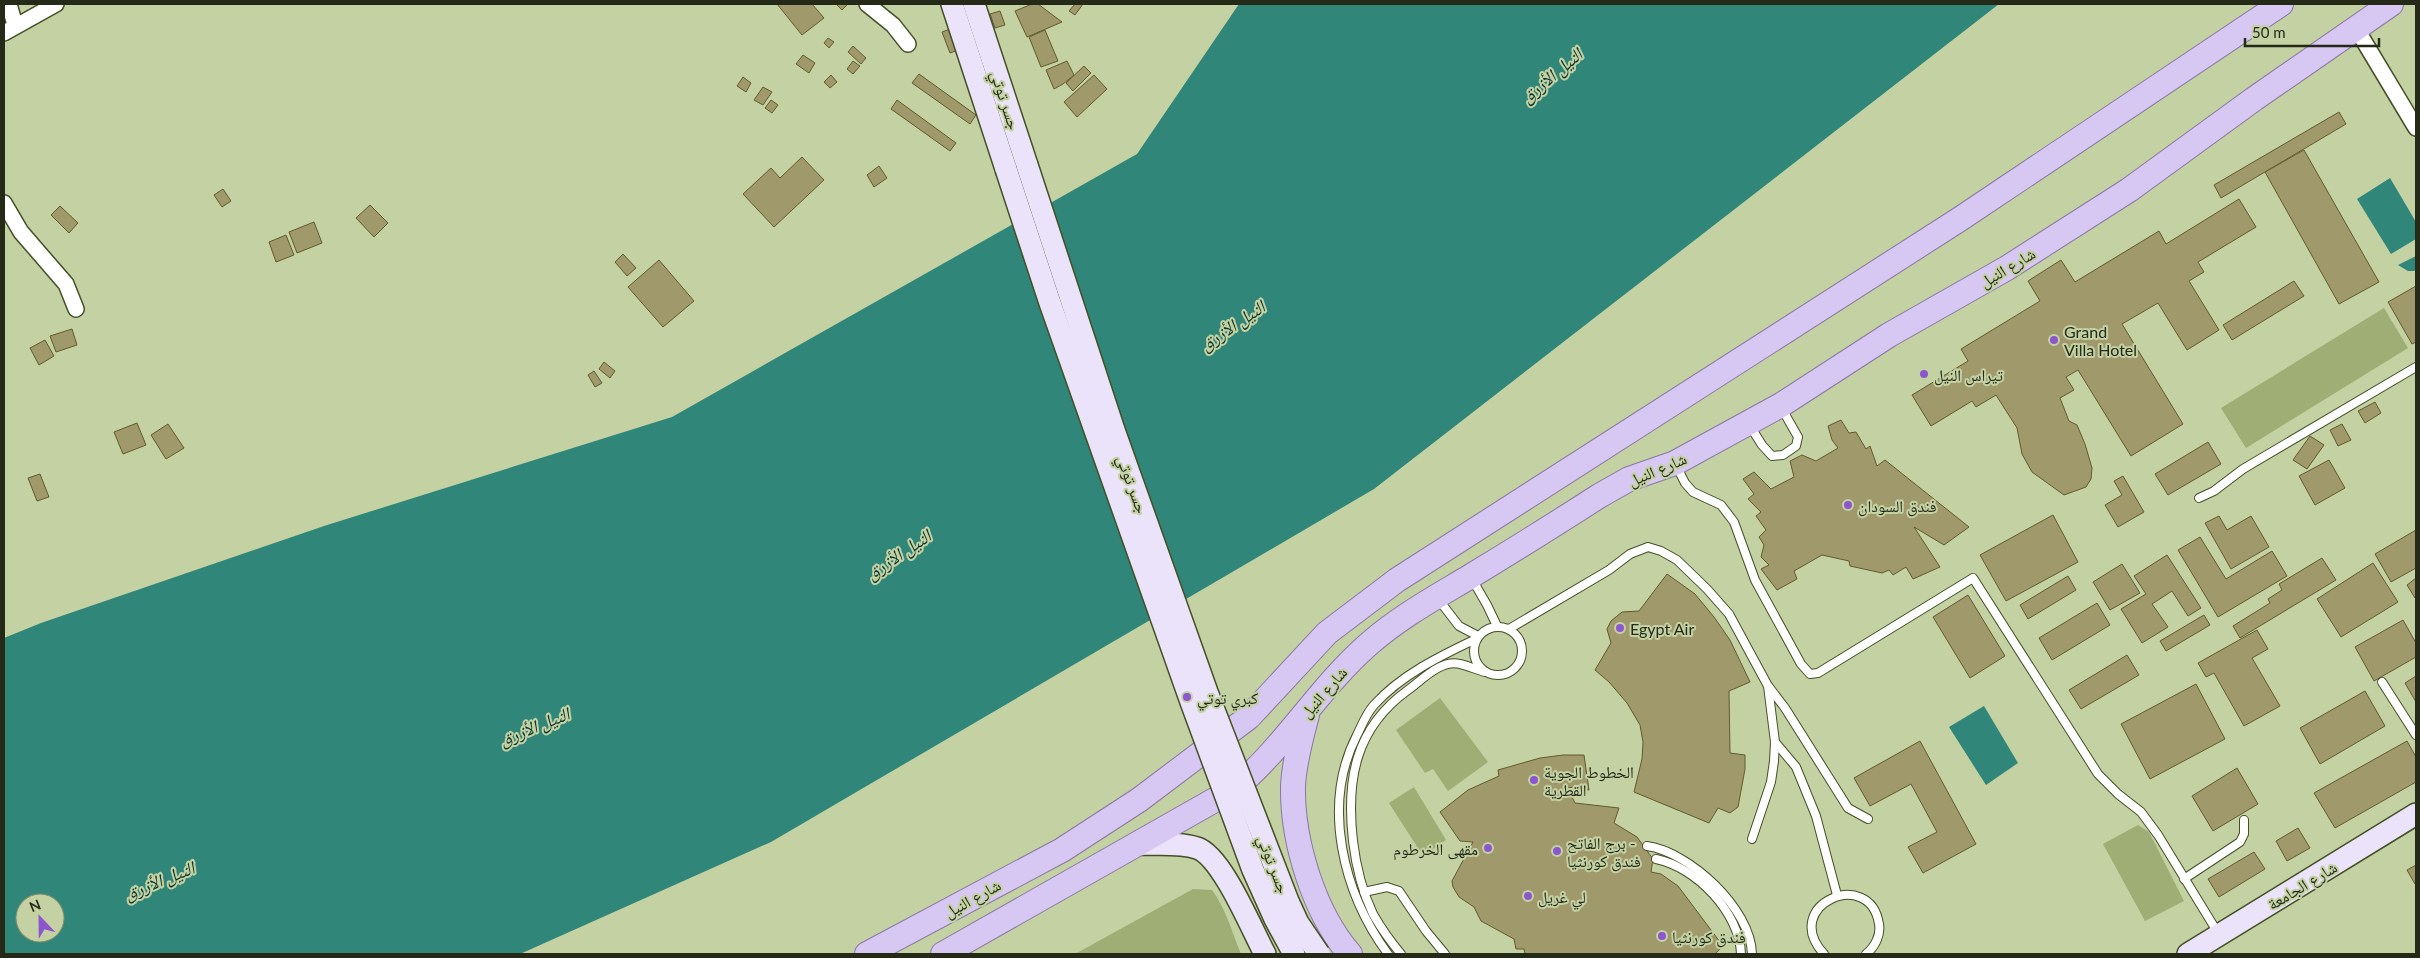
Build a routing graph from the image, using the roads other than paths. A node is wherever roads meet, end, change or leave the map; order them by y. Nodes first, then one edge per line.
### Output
1 (9, 4) edge
2 (56, 4) edge
3 (867, 4) edge
4 (952, 4) edge
5 (974, 4) edge
6 (2281, 4) edge
7 (2392, 4) edge
8 (2356, 28) junction
9 (10, 29) edge
10 (908, 44) dead end
11 (2416, 128) edge
12 (4, 203) edge
13 (76, 309) dead end
14 (2416, 368) edge
15 (1781, 405) junction
16 (1748, 422) junction
17 (1675, 463) junction
18 (2199, 498) dead end
19 (1470, 577) junction
20 (1436, 596) junction
21 (1497, 626) junction
22 (1509, 629) junction
23 (1477, 638) junction
24 (1485, 672) junction
25 (2382, 682) dead end
26 (1768, 686) junction
27 (1310, 704) junction
28 (2416, 735) edge
29 (1775, 742) junction
30 (2416, 814) edge
31 (1868, 819) dead end
32 (2244, 820) dead end
33 (1752, 839) dead end
34 (1136, 844) junction
35 (1647, 846) dead end
36 (1656, 859) dead end
37 (2184, 879) junction
38 (1364, 892) junction
39 (1837, 895) junction
40 (2219, 934) junction
41 (867, 954) edge
42 (943, 954) edge
43 (1265, 954) edge
44 (1294, 954) edge
45 (1319, 954) edge
46 (1350, 954) edge
47 (1388, 954) edge
48 (1401, 954) edge
49 (1445, 954) edge
50 (1741, 954) edge
51 (1752, 954) edge
52 (1824, 954) edge
53 (1866, 954) edge
54 (2188, 954) edge

1 - 9 street
2 - 9 street
3 - 10 street
4 - 44 street, جسر توتي, bridge
5 - 45 street, جسر توتي, bridge
6 - 41 main road, شارع النيل
7 - 8 main road, شارع النيل
8 - 11 street
8 - 15 main road, شارع النيل
12 - 13 street
14 - 18 lane
15 - 16 main road, شارع النيل
15 - 16 lane
16 - 17 main road, شارع النيل
17 - 19 main road, شارع النيل
17 - 37 lane
19 - 20 main road, شارع النيل
19 - 21 lane
20 - 23 lane
20 - 27 main road, شارع النيل
21 - 22 lane
21 - 23 lane
22 - 24 lane
22 - 26 lane
23 - 24 lane
23 - 47 lane
24 - 38 lane
25 - 28 lane
26 - 29 lane
26 - 31 lane
27 - 34 main road, شارع النيل
27 - 46 main road
29 - 33 lane
29 - 39 lane
30 - 40 street, شارع الجامعة
32 - 37 lane
34 - 42 main road, شارع النيل
34 - 43 street
35 - 51 lane
36 - 50 lane
37 - 40 lane
38 - 48 lane
38 - 49 lane
39 - 52 lane
39 - 53 lane
40 - 54 street, شارع الجامعة

